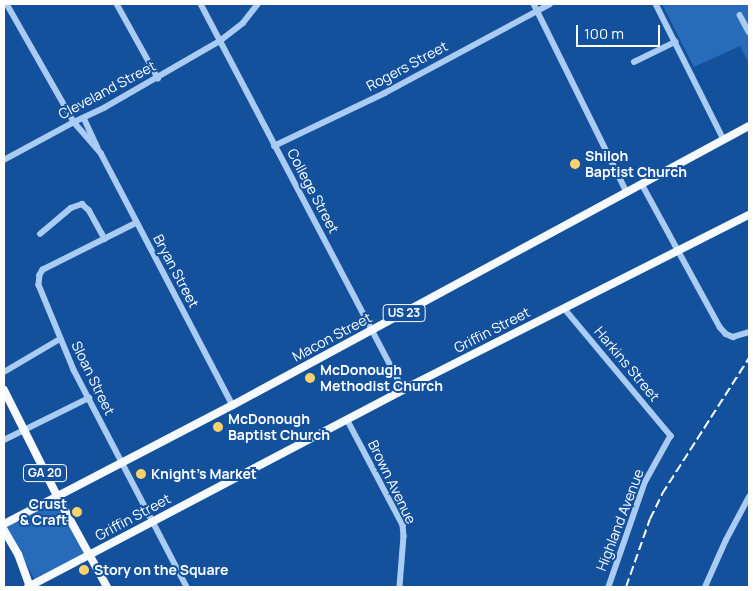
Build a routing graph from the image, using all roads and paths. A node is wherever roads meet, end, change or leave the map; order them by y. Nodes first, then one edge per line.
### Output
1 (7, 4) edge
2 (117, 4) edge
3 (201, 4) edge
4 (258, 4) edge
5 (550, 4) edge
6 (656, 4) edge
7 (536, 7) edge
8 (740, 15) dead end
9 (749, 32) edge
10 (220, 41) junction
11 (675, 42) junction
12 (634, 62) dead end
13 (158, 78) junction
14 (84, 118) junction
15 (74, 122) junction
16 (749, 126) edge
17 (724, 140) junction
18 (274, 146) junction
19 (98, 148) junction
20 (4, 160) edge
21 (642, 184) junction
22 (627, 192) junction
23 (749, 215) edge
24 (137, 222) junction
25 (40, 234) dead end
26 (105, 238) junction
27 (677, 250) junction
28 (564, 308) junction
29 (372, 330) junction
30 (749, 332) edge
31 (60, 339) junction
32 (4, 372) edge
33 (4, 390) edge
34 (404, 390) junction
35 (89, 398) junction
36 (233, 405) junction
37 (347, 420) junction
38 (24, 430) junction
39 (671, 436) joint
40 (4, 440) edge
41 (123, 462) junction
42 (57, 496) junction
43 (749, 497) edge
44 (153, 521) junction
45 (4, 524) edge
46 (4, 530) edge
47 (89, 554) junction
48 (185, 586) edge
49 (29, 587) edge
50 (107, 587) edge
51 (400, 587) edge
52 (609, 587) edge
53 (705, 587) edge

1 - 15 street, Bryan Street
2 - 13 street
3 - 10 street, College Street
4 - 10 street, Cleveland Street
5 - 7 street, Rogers Street
6 - 11 street
7 - 18 street, Rogers Street
7 - 22 street
8 - 9 street
10 - 13 street, Cleveland Street
10 - 18 street, College Street
11 - 12 street
11 - 17 street
13 - 14 street, Cleveland Street
14 - 15 street, Cleveland Street
14 - 19 street, Bryan Street
15 - 19 street, Bryan Street
15 - 20 street, Cleveland Street
16 - 17 main road, Macon Street / US 23
17 - 21 main road, Macon Street / US 23
18 - 29 street, College Street
19 - 24 street, Bryan Street
21 - 22 main road, Macon Street / US 23
21 - 27 street
22 - 29 main road, Macon Street / US 23
23 - 27 main road, Griffin Street
24 - 26 street, Sloan Street
24 - 36 street, Bryan Street
25 - 26 street
26 - 31 street, Sloan Street
27 - 28 main road, Griffin Street
27 - 30 street
28 - 34 main road, Griffin Street
28 - 39 street, Harkins Street
29 - 34 street, College Street
29 - 36 main road, Macon Street / US 23
31 - 32 street
31 - 35 street, Sloan Street
33 - 38 main road, GA 20
34 - 37 main road, Griffin Street
35 - 38 street
35 - 41 street, Sloan Street
36 - 41 main road, Macon Street / US 23
37 - 44 main road, Griffin Street
37 - 51 street, Brown Avenue
38 - 40 street
38 - 42 main road, GA 20
39 - 52 street, Highland Avenue
41 - 42 main road, Macon Street / US 23
41 - 44 street, Sloan Street
42 - 45 main road, Macon Street / US 23
42 - 47 main road, GA 20
43 - 53 street
44 - 47 main road, Griffin Street
44 - 48 street, Sloan Street
46 - 49 main road
47 - 49 main road, Griffin Street
47 - 50 main road, GA 20

